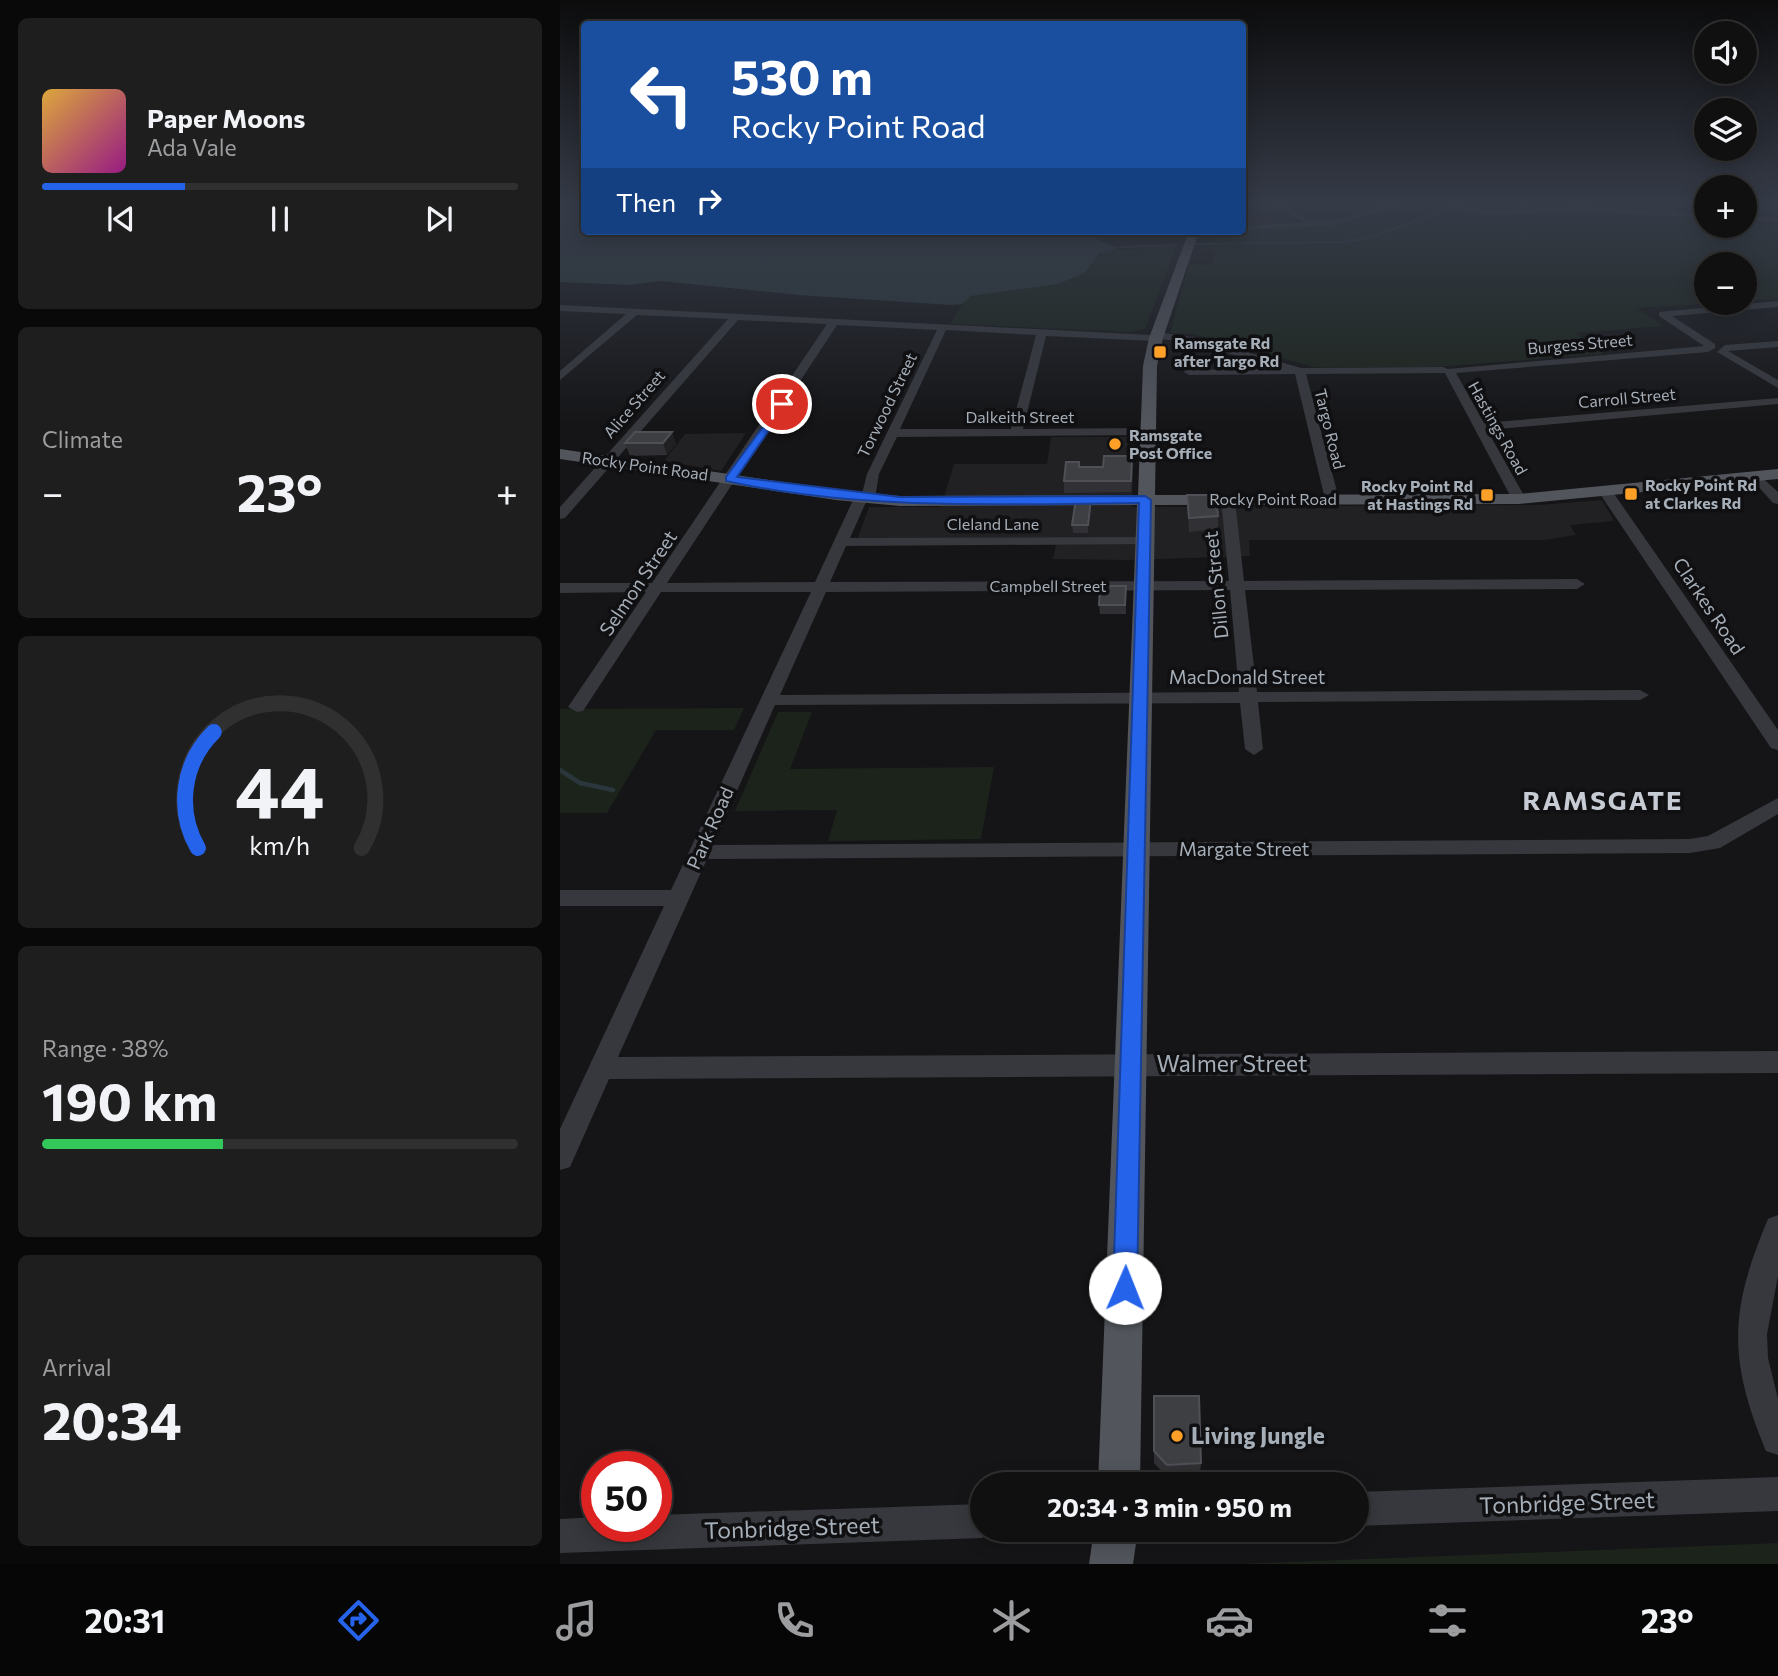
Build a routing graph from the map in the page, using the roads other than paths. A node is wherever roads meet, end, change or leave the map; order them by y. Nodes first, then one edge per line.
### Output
1 (1177, 278) edge
2 (1778, 304) edge
3 (560, 306) edge
4 (635, 311) junction
5 (736, 316) junction
6 (834, 322) junction
7 (943, 327) junction
8 (1042, 332) junction
9 (1157, 336) junction
10 (1778, 344) edge
11 (1717, 349) junction
12 (1300, 371) junction
13 (1449, 371) junction
14 (1189, 372) dead end
15 (560, 377) edge
16 (1778, 385) edge
17 (1778, 401) edge
18 (1479, 427) junction
19 (1147, 432) junction
20 (893, 433) junction
21 (1016, 433) junction
22 (560, 454) edge
23 (608, 461) junction
24 (1778, 474) edge
25 (1756, 476) junction
26 (730, 479) junction
27 (1605, 492) junction
28 (864, 498) junction
29 (1228, 499) junction
30 (1332, 499) junction
31 (1519, 499) junction
32 (1145, 500) junction
33 (1778, 500) edge
34 (560, 515) edge
35 (1144, 541) junction
36 (841, 542) junction
37 (1577, 584) dead end
38 (1144, 586) junction
39 (1237, 586) junction
40 (820, 587) junction
41 (560, 588) edge
42 (657, 588) junction
43 (1640, 695) dead end
44 (1140, 698) junction
45 (1249, 698) junction
46 (769, 700) junction
47 (577, 707) dead end
48 (1778, 744) edge
49 (1254, 749) dead end
50 (1778, 804) edge
51 (1137, 849) junction
52 (699, 852) junction
53 (560, 898) edge
54 (679, 898) junction
55 (1778, 1062) edge
56 (1131, 1065) junction
57 (601, 1068) junction
58 (560, 1158) edge
59 (1778, 1229) edge
60 (1778, 1439) edge
61 (1119, 1472) edge
62 (1778, 1494) edge
63 (1369, 1509) edge
64 (970, 1521) edge
65 (560, 1535) edge
66 (1116, 1542) edge
67 (1119, 1542) edge
68 (1111, 1564) edge
69 (1121, 1564) edge

1 - 9 main road
2 - 11 street
3 - 4 street, Targo Road
4 - 5 street, Targo Road
4 - 15 street
5 - 6 street, Targo Road
5 - 23 street, Alice Street
6 - 7 street, Targo Road
6 - 26 street, Selmon Street
7 - 8 street, Targo Road
7 - 20 street, Torwood Street
8 - 9 street, Targo Road
8 - 21 street
9 - 12 street, Targo Road
9 - 19 main road
10 - 11 street, Burgess Street
11 - 13 street, Burgess Street
11 - 16 street
12 - 13 street, Burgess Street
12 - 14 street, Burgess Street
12 - 30 street, Targo Road
13 - 18 street, Hastings Road
17 - 18 street, Carroll Street
18 - 31 street, Hastings Road
19 - 21 street, Dalkeith Street
19 - 32 main road
20 - 21 street, Dalkeith Street
20 - 28 street, Torwood Street
22 - 23 main road, Rocky Point Road
23 - 26 main road, Rocky Point Road
23 - 34 street, Alice Street
24 - 25 main road, Rocky Point Road
25 - 27 main road, Rocky Point Road
25 - 33 street
26 - 28 main road, Rocky Point Road
26 - 42 street, Selmon Street
27 - 31 main road, Rocky Point Road
27 - 48 street, Clarkes Road
28 - 32 main road, Rocky Point Road
28 - 36 street, Park Road
29 - 30 main road, Rocky Point Road
29 - 32 main road, Rocky Point Road
29 - 39 street, Dillon Street
30 - 31 main road, Rocky Point Road
32 - 35 main road
35 - 36 street, Cleland Lane
35 - 38 main road
36 - 40 street, Park Road
37 - 39 street, Campbell Street
38 - 39 street, Campbell Street
38 - 40 street, Campbell Street
38 - 44 main road
39 - 45 street, Dillon Street
40 - 42 street, Campbell Street
40 - 46 street, Park Road
41 - 42 street, Campbell Street
42 - 47 street, Selmon Street
43 - 45 street, MacDonald Street
44 - 45 street, MacDonald Street
44 - 46 street, MacDonald Street
44 - 51 main road
45 - 49 street, Dillon Street
46 - 52 street, Park Road
50 - 51 street, Margate Street
51 - 52 street, Margate Street
51 - 56 main road
52 - 54 street, Park Road
53 - 54 street
54 - 57 street, Park Road
55 - 56 street, Walmer Street
56 - 57 street, Walmer Street
56 - 61 main road
57 - 58 street, Park Road
59 - 60 street
62 - 63 street, Tonbridge Street
64 - 65 street, Tonbridge Street
66 - 68 main road
67 - 69 main road

